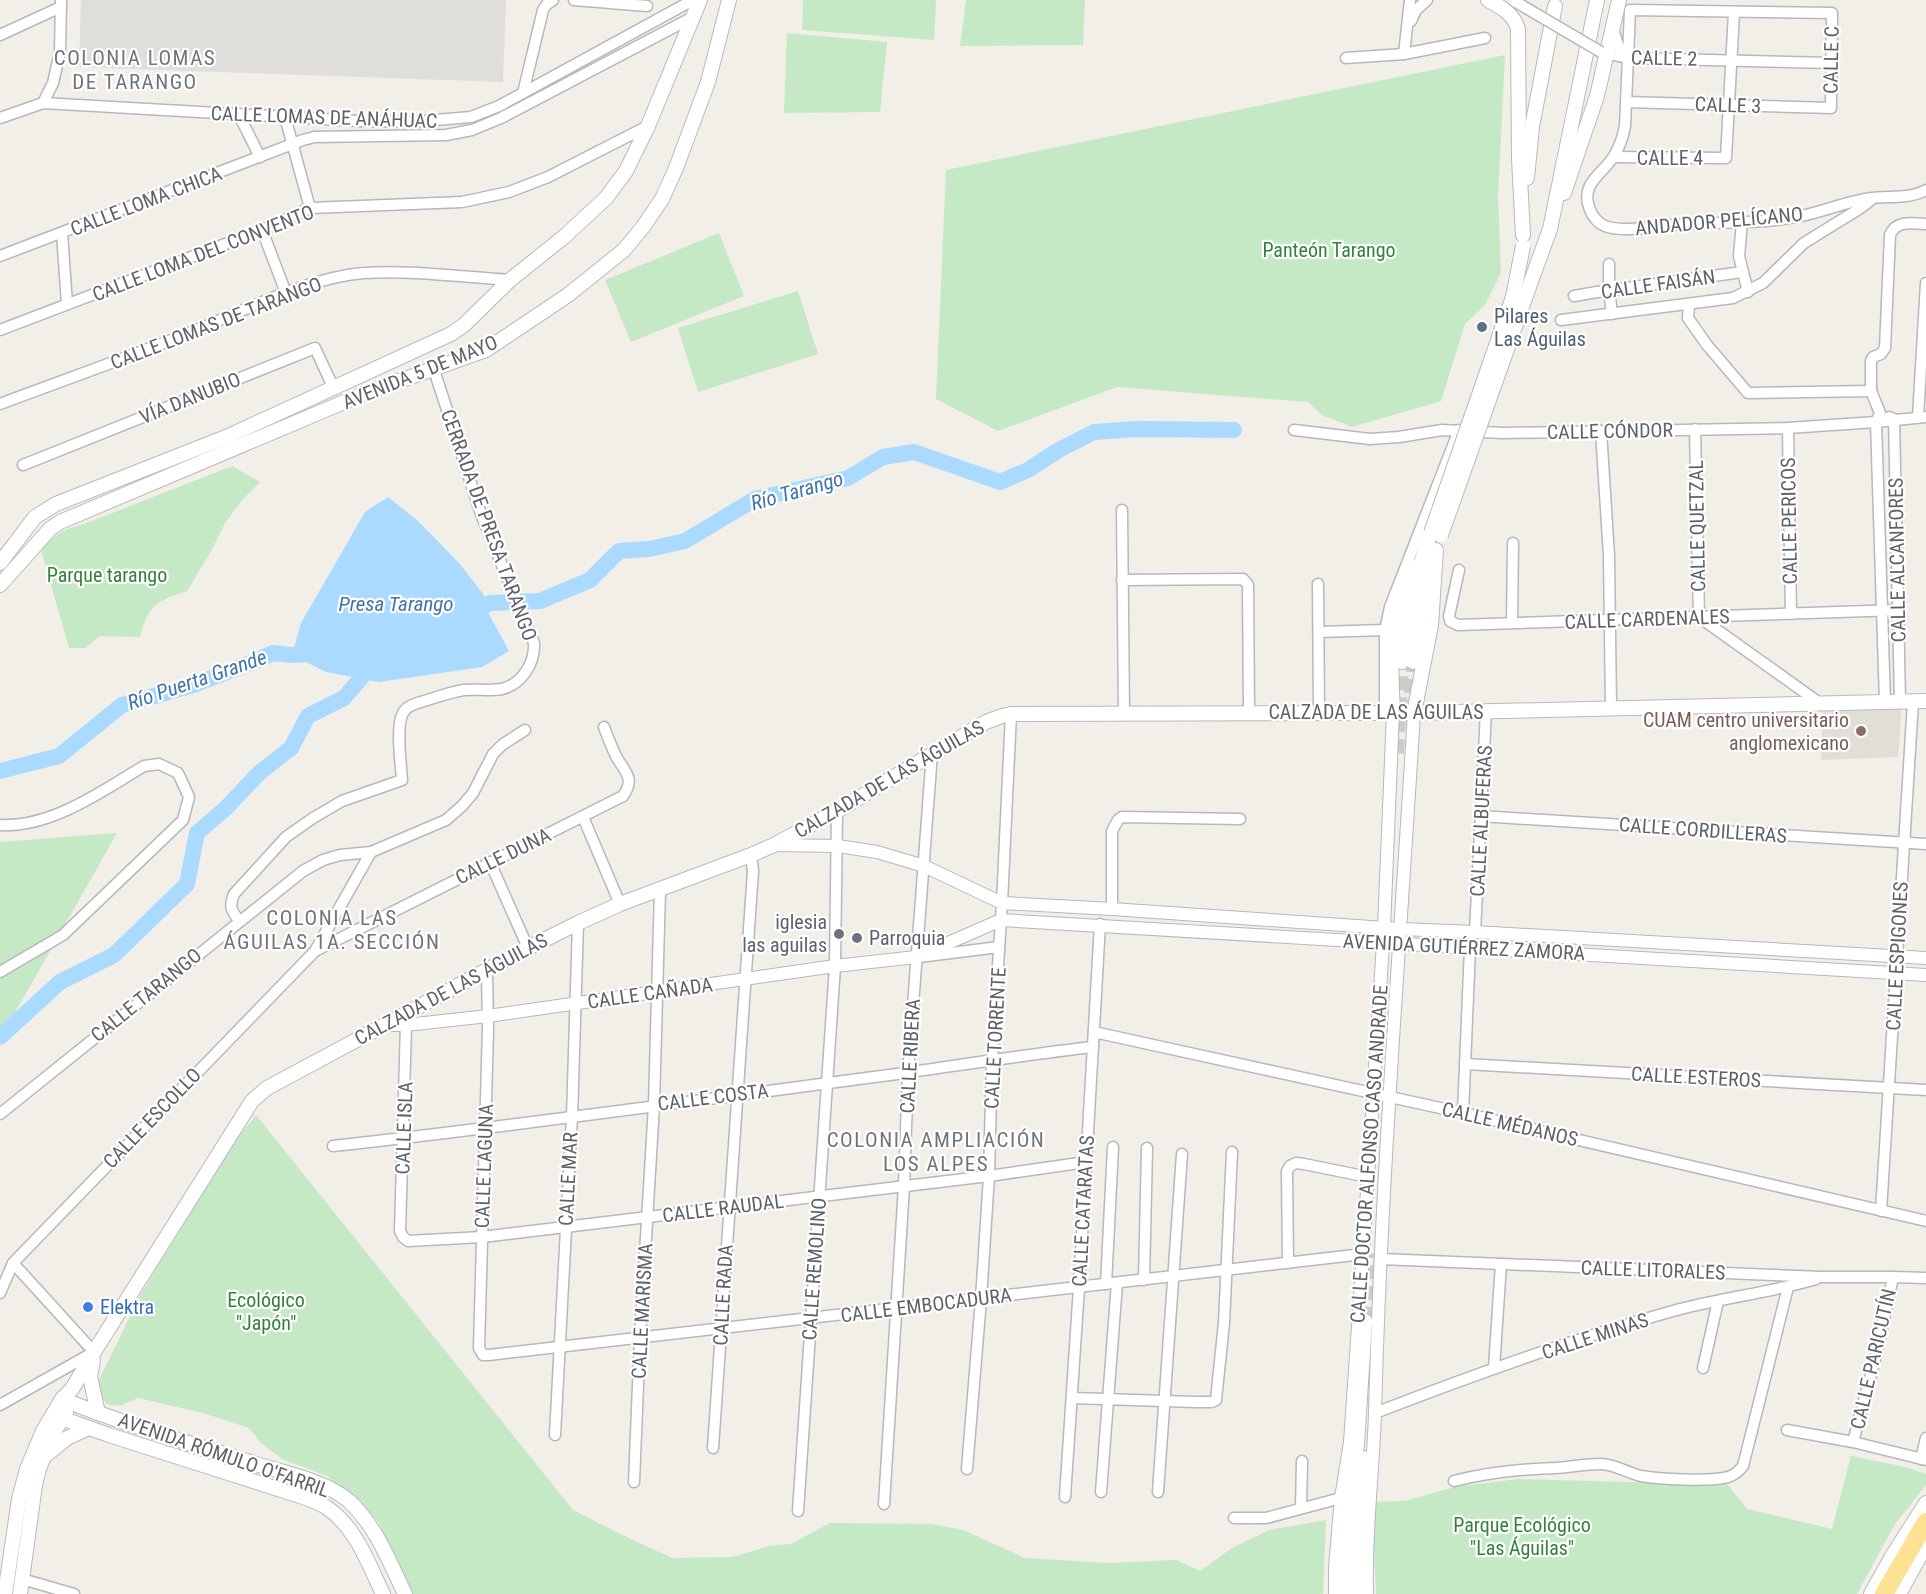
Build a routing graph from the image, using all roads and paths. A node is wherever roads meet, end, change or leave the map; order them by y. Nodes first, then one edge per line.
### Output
1 (553, 0) edge
2 (574, 0) edge
3 (693, 0) edge
4 (700, 0) edge
5 (704, 0) edge
6 (729, 0) edge
7 (1410, 0) edge
8 (1427, 0) edge
9 (1488, 0) edge
10 (1597, 0) edge
11 (1619, 0) edge
12 (1514, 1) edge
13 (61, 3) edge
14 (647, 6) dead end
15 (1555, 6) dead end
16 (1734, 12) junction
17 (694, 16) junction
18 (1613, 28) junction
19 (0, 35) edge
20 (1485, 38) dead end
21 (1405, 42) junction
22 (1604, 53) junction
23 (1404, 54) junction
24 (1347, 58) dead end
25 (1627, 58) junction
26 (1731, 60) junction
27 (1831, 63) junction
28 (523, 93) junction
29 (1626, 102) junction
30 (43, 103) junction
31 (1728, 105) junction
32 (1831, 108) joint
33 (239, 116) junction
34 (285, 117) junction
35 (0, 118) edge
36 (648, 126) junction
37 (292, 145) junction
38 (260, 157) junction
39 (1614, 157) junction
40 (1926, 190) edge
41 (1873, 198) junction
42 (310, 208) junction
43 (1742, 222) junction
44 (1926, 224) edge
45 (1550, 229) junction
46 (262, 230) junction
47 (62, 233) junction
48 (1523, 240) junction
49 (0, 256) edge
50 (1609, 264) dead end
51 (1742, 272) junction
52 (510, 280) junction
53 (1926, 283) edge
54 (1609, 290) junction
55 (1748, 292) junction
56 (286, 293) junction
57 (1574, 296) dead end
58 (67, 304) junction
59 (1689, 305) junction
60 (1612, 314) junction
61 (1561, 320) dead end
62 (0, 330) edge
63 (434, 370) junction
64 (334, 389) junction
65 (1872, 391) junction
66 (0, 404) edge
67 (1922, 417) edge
68 (1878, 418) junction
69 (1894, 419) junction
70 (1788, 428) junction
71 (1695, 429) junction
72 (1294, 430) dead end
73 (1459, 430) junction
74 (1601, 431) junction
75 (23, 465) dead end
76 (1122, 510) dead end
77 (1436, 534) junction
78 (1513, 543) dead end
79 (1436, 550) junction
80 (0, 563) edge
81 (1419, 565) junction
82 (1459, 570) dead end
83 (1122, 580) junction
84 (1318, 584) dead end
85 (0, 585) edge
86 (1882, 610) junction
87 (1898, 610) junction
88 (1791, 614) junction
89 (1700, 617) junction
90 (1609, 620) junction
91 (1512, 622) junction
92 (1385, 630) junction
93 (1319, 632) junction
94 (1885, 702) junction
95 (1913, 702) edge
96 (1821, 704) junction
97 (1611, 709) junction
98 (1486, 711) junction
99 (1319, 712) junction
100 (1389, 712) junction
101 (1249, 713) junction
102 (1414, 713) junction
103 (1011, 714) junction
104 (1125, 714) junction
105 (604, 728) dead end
106 (525, 730) dead end
107 (932, 753) junction
108 (837, 811) junction
109 (1480, 816) junction
110 (583, 817) junction
111 (1240, 819) dead end
112 (0, 825) edge
113 (1904, 843) junction
114 (1926, 844) edge
115 (774, 845) junction
116 (838, 846) junction
117 (371, 852) junction
118 (751, 855) junction
119 (490, 862) junction
120 (924, 866) junction
121 (660, 890) junction
122 (1002, 903) junction
123 (620, 904) junction
124 (1112, 909) junction
125 (1152, 912) junction
126 (239, 920) junction
127 (1001, 920) junction
128 (578, 923) junction
129 (1100, 924) junction
130 (1151, 928) junction
131 (1384, 928) junction
132 (1400, 929) junction
133 (1475, 932) junction
134 (1383, 943) junction
135 (1399, 944) junction
136 (999, 947) junction
137 (528, 948) junction
138 (1470, 948) junction
139 (315, 951) junction
140 (1896, 956) junction
141 (916, 957) junction
142 (1926, 958) edge
143 (835, 966) junction
144 (488, 970) junction
145 (0, 972) edge
146 (1895, 974) junction
147 (1926, 975) edge
148 (745, 980) junction
149 (658, 991) junction
150 (575, 1004) junction
151 (489, 1016) junction
152 (384, 1025) junction
153 (406, 1025) junction
154 (1094, 1032) junction
155 (1093, 1047) junction
156 (992, 1059) junction
157 (1466, 1064) junction
158 (908, 1072) junction
159 (828, 1083) junction
160 (1889, 1087) junction
161 (1926, 1090) edge
162 (1373, 1093) junction
163 (738, 1094) junction
164 (1390, 1097) junction
165 (654, 1105) junction
166 (1463, 1113) junction
167 (0, 1114) edge
168 (572, 1117) junction
169 (485, 1129) junction
170 (404, 1138) junction
171 (333, 1146) dead end
172 (1113, 1147) dead end
173 (1147, 1148) dead end
174 (1232, 1152) dead end
175 (1182, 1154) dead end
176 (1086, 1162) junction
177 (989, 1176) junction
178 (1368, 1177) junction
179 (904, 1186) junction
180 (819, 1197) junction
181 (729, 1207) junction
182 (1881, 1211) junction
183 (647, 1216) junction
184 (1926, 1221) edge
185 (566, 1226) junction
186 (400, 1231) joint
187 (482, 1237) junction
188 (1363, 1254) junction
189 (1381, 1259) junction
190 (1288, 1263) junction
191 (1501, 1264) junction
192 (7, 1268) edge
193 (1226, 1270) junction
194 (1173, 1276) junction
195 (1893, 1276) junction
196 (1822, 1277) junction
197 (1926, 1278) edge
198 (1144, 1280) junction
199 (1111, 1284) junction
200 (1079, 1287) junction
201 (1788, 1287) junction
202 (0, 1293) edge
203 (981, 1299) junction
204 (1718, 1301) junction
205 (895, 1308) junction
206 (810, 1319) junction
207 (722, 1328) junction
208 (640, 1337) junction
209 (560, 1347) junction
210 (94, 1352) junction
211 (489, 1355) joint
212 (1494, 1368) junction
213 (1703, 1368) dead end
214 (68, 1397) junction
215 (1072, 1398) junction
216 (1107, 1398) junction
217 (1165, 1400) junction
218 (0, 1405) edge
219 (98, 1413) junction
220 (1375, 1413) junction
221 (58, 1417) junction
222 (114, 1419) junction
223 (89, 1428) junction
224 (1786, 1431) dead end
225 (109, 1435) junction
226 (555, 1435) dead end
227 (1926, 1438) edge
228 (1853, 1442) junction
229 (713, 1448) dead end
230 (43, 1459) junction
231 (1924, 1460) edge
232 (1302, 1461) dead end
233 (967, 1469) dead end
234 (1454, 1481) dead end
235 (634, 1482) dead end
236 (1101, 1492) dead end
237 (1158, 1492) dead end
238 (1065, 1497) dead end
239 (1341, 1498) junction
240 (1926, 1503) edge
241 (884, 1504) dead end
242 (1301, 1508) junction
243 (798, 1511) dead end
244 (1234, 1518) dead end
245 (1926, 1522) edge
246 (1926, 1545) edge
247 (22, 1579) junction
248 (5, 1594) edge
249 (20, 1594) edge
250 (74, 1594) edge
251 (383, 1594) edge
252 (405, 1594) edge
253 (1335, 1594) edge
254 (1343, 1594) edge
255 (1355, 1594) edge
256 (1367, 1594) edge
257 (1871, 1594) edge
258 (1884, 1594) edge
259 (1899, 1594) edge

1 - 28 street
2 - 14 street
3 - 28 street, CALLE LOMAS DE ANÁHUAC
4 - 17 main road, AVENIDA 5 DE MAYO
5 - 17 main road
6 - 63 main road, AVENIDA 5 DE MAYO
7 - 21 street
8 - 21 street
9 - 48 main road
10 - 45 main road
11 - 18 main road
12 - 22 street, CALLE 2, bridge
13 - 19 street
13 - 30 street
15 - 48 main road
16 - 25 street
16 - 26 street
16 - 27 street, CALLE C
17 - 36 main road, AVENIDA 5 DE MAYO
17 - 37 street, CALLE LOMAS DE ANÁHUAC
18 - 22 main road
18 - 25 street
20 - 23 street
21 - 23 street
22 - 25 street, CALLE 2
22 - 45 main road
23 - 24 street
25 - 26 street, CALLE 2
25 - 29 street
26 - 27 street, CALLE 2
26 - 31 street
27 - 32 street, CALLE C
28 - 34 street, CALLE LOMAS DE ANÁHUAC
29 - 31 street, CALLE 3
29 - 39 street
30 - 33 street, CALLE LOMAS DE ANÁHUAC
30 - 35 street, CALLE LOMAS DE ANÁHUAC
31 - 32 street, CALLE 3
31 - 39 street, CALLE 4
33 - 34 street, CALLE LOMAS DE ANÁHUAC
33 - 38 street
34 - 37 street
36 - 42 street, CALLE LOMA DEL CONVENTO
36 - 52 main road, AVENIDA 5 DE MAYO
37 - 38 street, CALLE LOMA CHICA
37 - 42 street
38 - 47 street, CALLE LOMA CHICA
39 - 43 street, ANDADOR PELÍCANO
40 - 41 street, ANDADOR PELÍCANO
41 - 43 street, ANDADOR PELÍCANO
41 - 55 street
42 - 46 street, CALLE LOMA DEL CONVENTO
43 - 51 street
44 - 65 street
45 - 77 main road, bridge
46 - 56 street
46 - 58 street, CALLE LOMA DEL CONVENTO
47 - 49 street, CALLE LOMA CHICA
47 - 58 street
48 - 77 main road, bridge
50 - 54 street
51 - 54 street, CALLE FAISÁN
51 - 55 street
52 - 56 street, CALLE LOMAS DE TARANGO
52 - 64 main road, AVENIDA 5 DE MAYO
53 - 67 street
54 - 57 street, CALLE FAISÁN
54 - 60 street
55 - 59 street
56 - 66 street, CALLE LOMAS DE TARANGO
58 - 62 street, CALLE LOMA DEL CONVENTO
59 - 60 street
59 - 65 street
60 - 61 street
63 - 85 main road, AVENIDA 5 DE MAYO
63 - 126 street, CERRADA DE PRESA TARANGO
64 - 75 street, VÍA DANUBIO
64 - 80 main road, AVENIDA 5 DE MAYO
65 - 68 street
67 - 69 street, CALLE CÓNDOR
68 - 69 street, CALLE CÓNDOR
68 - 70 street, CALLE CÓNDOR
68 - 86 street, CALLE ALCANFORES
69 - 87 street, CALLE ALCANFORES
70 - 71 street, CALLE CÓNDOR
70 - 88 street, CALLE PERICOS
71 - 74 street, CALLE CÓNDOR
71 - 89 street, CALLE QUETZAL
72 - 73 street, CALLE CÓNDOR
73 - 74 street, CALLE CÓNDOR
73 - 92 street
74 - 90 street
76 - 83 street
77 - 79 main road
77 - 81 main road
78 - 91 street
79 - 81 main road
79 - 102 main road
81 - 100 main road
82 - 91 street, CALLE CARDENALES
83 - 101 street
83 - 104 street
84 - 93 street
86 - 87 street, CALLE CARDENALES
86 - 88 street, CALLE CARDENALES
86 - 94 street, CALLE ALCANFORES
87 - 95 street, CALLE ALCANFORES
88 - 89 street, CALLE CARDENALES
89 - 90 street, CALLE CARDENALES
89 - 96 street, CALLE QUETZAL
90 - 91 street, CALLE CARDENALES
90 - 97 street
92 - 93 street
92 - 100 street
93 - 99 street
94 - 95 main road, CALZADA DE LAS ÁGUILAS
94 - 96 main road, CALZADA DE LAS ÁGUILAS
95 - 113 street, CALLE ESPIGONES
96 - 97 main road, CALZADA DE LAS ÁGUILAS
97 - 98 main road, CALZADA DE LAS ÁGUILAS
98 - 102 main road, CALZADA DE LAS ÁGUILAS
98 - 109 street, CALLE ALBUFERAS
99 - 100 main road, CALZADA DE LAS ÁGUILAS
99 - 101 main road, CALZADA DE LAS ÁGUILAS
100 - 102 main road, CALZADA DE LAS ÁGUILAS
100 - 131 street, CALLE DOCTOR ALFONSO CASO ANDRADE
101 - 104 main road, CALZADA DE LAS ÁGUILAS
102 - 132 street, CALLE DOCTOR ALFONSO CASO ANDRADE
103 - 104 main road, CALZADA DE LAS ÁGUILAS
103 - 107 main road, CALZADA DE LAS ÁGUILAS
103 - 122 street, CALLE TORRENTE
105 - 110 street, CALLE DUNA
106 - 117 street, CALLE TARANGO
107 - 108 main road, CALZADA DE LAS ÁGUILAS
107 - 120 street, CALLE RIBERA
108 - 115 main road, CALZADA DE LAS ÁGUILAS
108 - 116 street, CALLE REMOLINO
109 - 113 street, CALLE CORDILLERAS
109 - 133 street, CALLE ALBUFERAS
110 - 119 street, CALLE DUNA
110 - 123 street
111 - 124 street
112 - 145 street
113 - 114 street, CALLE CORDILLERAS
113 - 140 street, CALLE ESPIGONES
115 - 116 street
115 - 118 main road, CALZADA DE LAS ÁGUILAS
116 - 120 street
116 - 143 street, CALLE REMOLINO
117 - 126 street, CALLE TARANGO
117 - 139 street
118 - 121 main road, CALZADA DE LAS ÁGUILAS
118 - 148 street, CALLE RADA
119 - 137 street
119 - 139 street, CALLE DUNA
120 - 122 street
120 - 141 street, CALLE RIBERA
121 - 123 main road, CALZADA DE LAS ÁGUILAS
121 - 149 street, CALLE MARISMA
122 - 124 street, AVENIDA GUTIÉRREZ ZAMORA
122 - 127 street, CALLE TORRENTE
123 - 128 main road, CALZADA DE LAS ÁGUILAS
124 - 125 street, AVENIDA GUTIÉRREZ ZAMORA
125 - 130 street
125 - 131 street, AVENIDA GUTIÉRREZ ZAMORA
126 - 167 street, CALLE TARANGO
127 - 129 street, AVENIDA GUTIÉRREZ ZAMORA
127 - 136 street, CALLE TORRENTE
127 - 141 street, CALLE CAÑADA
128 - 137 main road, CALZADA DE LAS ÁGUILAS
128 - 150 street, CALLE MAR
129 - 130 street, AVENIDA GUTIÉRREZ ZAMORA
129 - 154 street, CALLE CATARATAS
130 - 134 street, AVENIDA GUTIÉRREZ ZAMORA
131 - 132 street, AVENIDA GUTIÉRREZ ZAMORA
131 - 134 street, CALLE DOCTOR ALFONSO CASO ANDRADE
132 - 133 street, AVENIDA GUTIÉRREZ ZAMORA
132 - 135 street, CALLE DOCTOR ALFONSO CASO ANDRADE
133 - 140 street, AVENIDA GUTIÉRREZ ZAMORA
134 - 135 street, AVENIDA GUTIÉRREZ ZAMORA
134 - 162 street, CALLE DOCTOR ALFONSO CASO ANDRADE
135 - 138 street, AVENIDA GUTIÉRREZ ZAMORA
135 - 164 street, CALLE DOCTOR ALFONSO CASO ANDRADE
136 - 141 street, CALLE CAÑADA
136 - 156 street, CALLE TORRENTE
137 - 144 main road, CALZADA DE LAS ÁGUILAS
138 - 146 street, AVENIDA GUTIÉRREZ ZAMORA
138 - 157 street
139 - 192 street, CALLE ESCOLLO
140 - 142 street, AVENIDA GUTIÉRREZ ZAMORA
140 - 146 street, CALLE ESPIGONES
141 - 143 street, CALLE CAÑADA
141 - 158 street, CALLE RIBERA
143 - 148 street, CALLE CAÑADA
143 - 159 street, CALLE REMOLINO
144 - 151 street, CALLE LAGUNA
144 - 152 main road, CALZADA DE LAS ÁGUILAS
146 - 147 street, AVENIDA GUTIÉRREZ ZAMORA
146 - 160 street, CALLE ESPIGONES
148 - 149 street, CALLE CAÑADA
148 - 163 street, CALLE RADA
149 - 150 street, CALLE CAÑADA
149 - 165 street, CALLE MARISMA
150 - 151 street, CALLE CAÑADA
150 - 168 street, CALLE MAR
151 - 153 street, CALLE CAÑADA
151 - 169 street, CALLE LAGUNA
152 - 153 street, CALLE CAÑADA
152 - 210 main road, CALZADA DE LAS ÁGUILAS
153 - 170 street, CALLE ISLA
154 - 155 street, CALLE CATARATAS
154 - 162 street, CALLE MÉDANOS
155 - 156 street, CALLE COSTA
155 - 176 street, CALLE CATARATAS
156 - 158 street, CALLE COSTA
156 - 177 street, CALLE TORRENTE
157 - 160 street, CALLE ESTEROS
157 - 166 street
158 - 159 street, CALLE COSTA
158 - 179 street, CALLE RIBERA
159 - 163 street, CALLE COSTA
159 - 180 street, CALLE REMOLINO
160 - 161 street, CALLE ESTEROS
160 - 182 street, CALLE ESPIGONES
162 - 164 street, CALLE MÉDANOS
162 - 178 street, CALLE DOCTOR ALFONSO CASO ANDRADE
163 - 165 street, CALLE COSTA
163 - 181 street, CALLE RADA
164 - 166 street, CALLE MÉDANOS
164 - 189 street, CALLE DOCTOR ALFONSO CASO ANDRADE
165 - 168 street, CALLE COSTA
165 - 183 street, CALLE MARISMA
166 - 182 street, CALLE MÉDANOS
168 - 169 street, CALLE COSTA
168 - 185 street, CALLE MAR
169 - 170 street, CALLE COSTA
169 - 187 street, CALLE LAGUNA
170 - 171 street, CALLE COSTA
170 - 186 street, CALLE ISLA
172 - 199 street
173 - 198 street
174 - 193 street
175 - 194 street
176 - 177 street, CALLE RAUDAL
176 - 200 street, CALLE CATARATAS
177 - 179 street, CALLE RAUDAL
177 - 203 street, CALLE TORRENTE
178 - 188 street, CALLE DOCTOR ALFONSO CASO ANDRADE
178 - 190 street
179 - 180 street, CALLE RAUDAL
179 - 205 street, CALLE RIBERA
180 - 181 street, CALLE RAUDAL
180 - 206 street, CALLE REMOLINO
181 - 183 street, CALLE RAUDAL
181 - 207 street, CALLE RADA
182 - 184 street, CALLE MÉDANOS
183 - 185 street, CALLE RAUDAL
183 - 208 street, CALLE MARISMA
185 - 187 street, CALLE RAUDAL
185 - 209 street, CALLE MAR
186 - 187 street, CALLE RAUDAL
187 - 211 street, CALLE LAGUNA
188 - 190 street, CALLE EMBOCADURA
188 - 239 street, CALLE DOCTOR ALFONSO CASO ANDRADE
189 - 191 street, CALLE LITORALES
189 - 220 street, CALLE DOCTOR ALFONSO CASO ANDRADE
190 - 193 street, CALLE EMBOCADURA
191 - 196 street, CALLE LITORALES
191 - 212 street
192 - 202 street, CALLE ESCOLLO
192 - 210 street
193 - 194 street, CALLE EMBOCADURA
193 - 217 street
194 - 198 street, CALLE EMBOCADURA
194 - 217 street
195 - 196 street, CALLE LITORALES
195 - 197 street, CALLE LITORALES
195 - 228 street, CALLE PARICUTÍN
196 - 201 street, CALLE MINAS
198 - 199 street, CALLE EMBOCADURA
199 - 200 street, CALLE EMBOCADURA
199 - 216 street
200 - 203 street, CALLE EMBOCADURA
200 - 215 street, CALLE CATARATAS
201 - 204 street, CALLE MINAS
201 - 234 street
203 - 205 street, CALLE EMBOCADURA
203 - 233 street, CALLE TORRENTE
204 - 212 street, CALLE MINAS
204 - 213 street
205 - 206 street, CALLE EMBOCADURA
205 - 241 street, CALLE RIBERA
206 - 207 street, CALLE EMBOCADURA
206 - 243 street, CALLE REMOLINO
207 - 208 street, CALLE EMBOCADURA
207 - 229 street, CALLE RADA
208 - 209 street, CALLE EMBOCADURA
208 - 235 street, CALLE MARISMA
209 - 211 street, CALLE EMBOCADURA
209 - 226 street, CALLE MAR
210 - 214 main road, CALZADA DE LAS ÁGUILAS
210 - 218 street
210 - 219 main road
212 - 220 street, CALLE MINAS
214 - 219 main road, AVENIDA RÓMULO O'FARRIL
214 - 221 main road, CALZADA DE LAS ÁGUILAS
215 - 216 street
215 - 238 street, CALLE CATARATAS
216 - 217 street
216 - 236 street
217 - 237 street
219 - 222 main road, AVENIDA RÓMULO O'FARRIL
220 - 256 street, CALLE DOCTOR ALFONSO CASO ANDRADE
221 - 223 main road, AVENIDA RÓMULO O'FARRIL
221 - 230 main road, CALZADA DE LAS ÁGUILAS
221 - 248 main road, CALZADA DE LAS ÁGUILAS
222 - 225 main road
222 - 252 main road, AVENIDA RÓMULO O'FARRIL
223 - 225 main road, AVENIDA RÓMULO O'FARRIL
223 - 230 main road
224 - 228 street
225 - 251 main road, AVENIDA RÓMULO O'FARRIL
227 - 231 street
228 - 231 street
230 - 247 main road, CALZADA DE LAS ÁGUILAS
232 - 242 street
239 - 242 street
239 - 253 street, CALLE DOCTOR ALFONSO CASO ANDRADE
240 - 257 main road
242 - 244 street
245 - 258 highway
246 - 259 main road
247 - 249 main road, CALZADA DE LAS ÁGUILAS
247 - 250 street
254 - 255 main road

